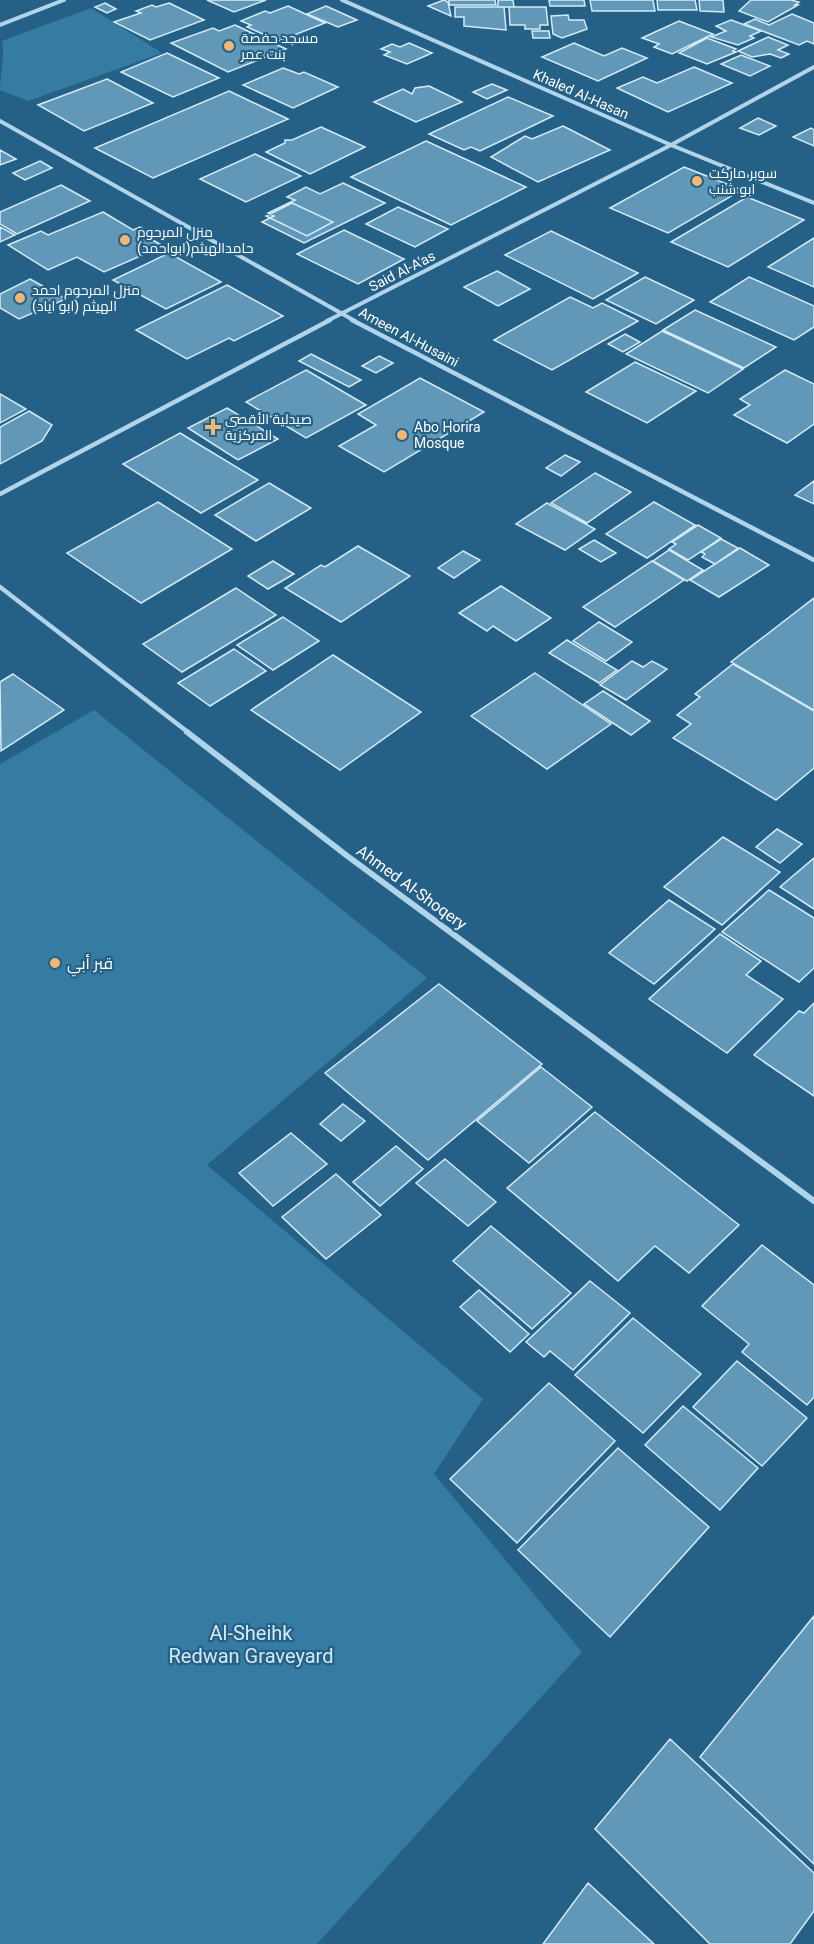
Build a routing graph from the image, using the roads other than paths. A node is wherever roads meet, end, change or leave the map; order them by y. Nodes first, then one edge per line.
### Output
1 (64, 0) edge
2 (343, 0) edge
3 (0, 25) edge
4 (814, 67) edge
5 (0, 121) edge
6 (670, 145) junction
7 (814, 203) edge
8 (341, 314) junction
9 (0, 494) edge
10 (814, 561) edge
11 (0, 587) edge
12 (814, 1201) edge

1 - 3 street
2 - 6 street, Khaled Al-Hasan
4 - 6 street, Said Al-A'as
5 - 8 street, Ameen Al-Husaini
6 - 7 street, Khaled Al-Hasan
6 - 8 street, Said Al-A'as
8 - 9 street, Said Al-A'as
8 - 10 street, Ameen Al-Husaini
11 - 12 street, Ahmed Al-Shoqery

